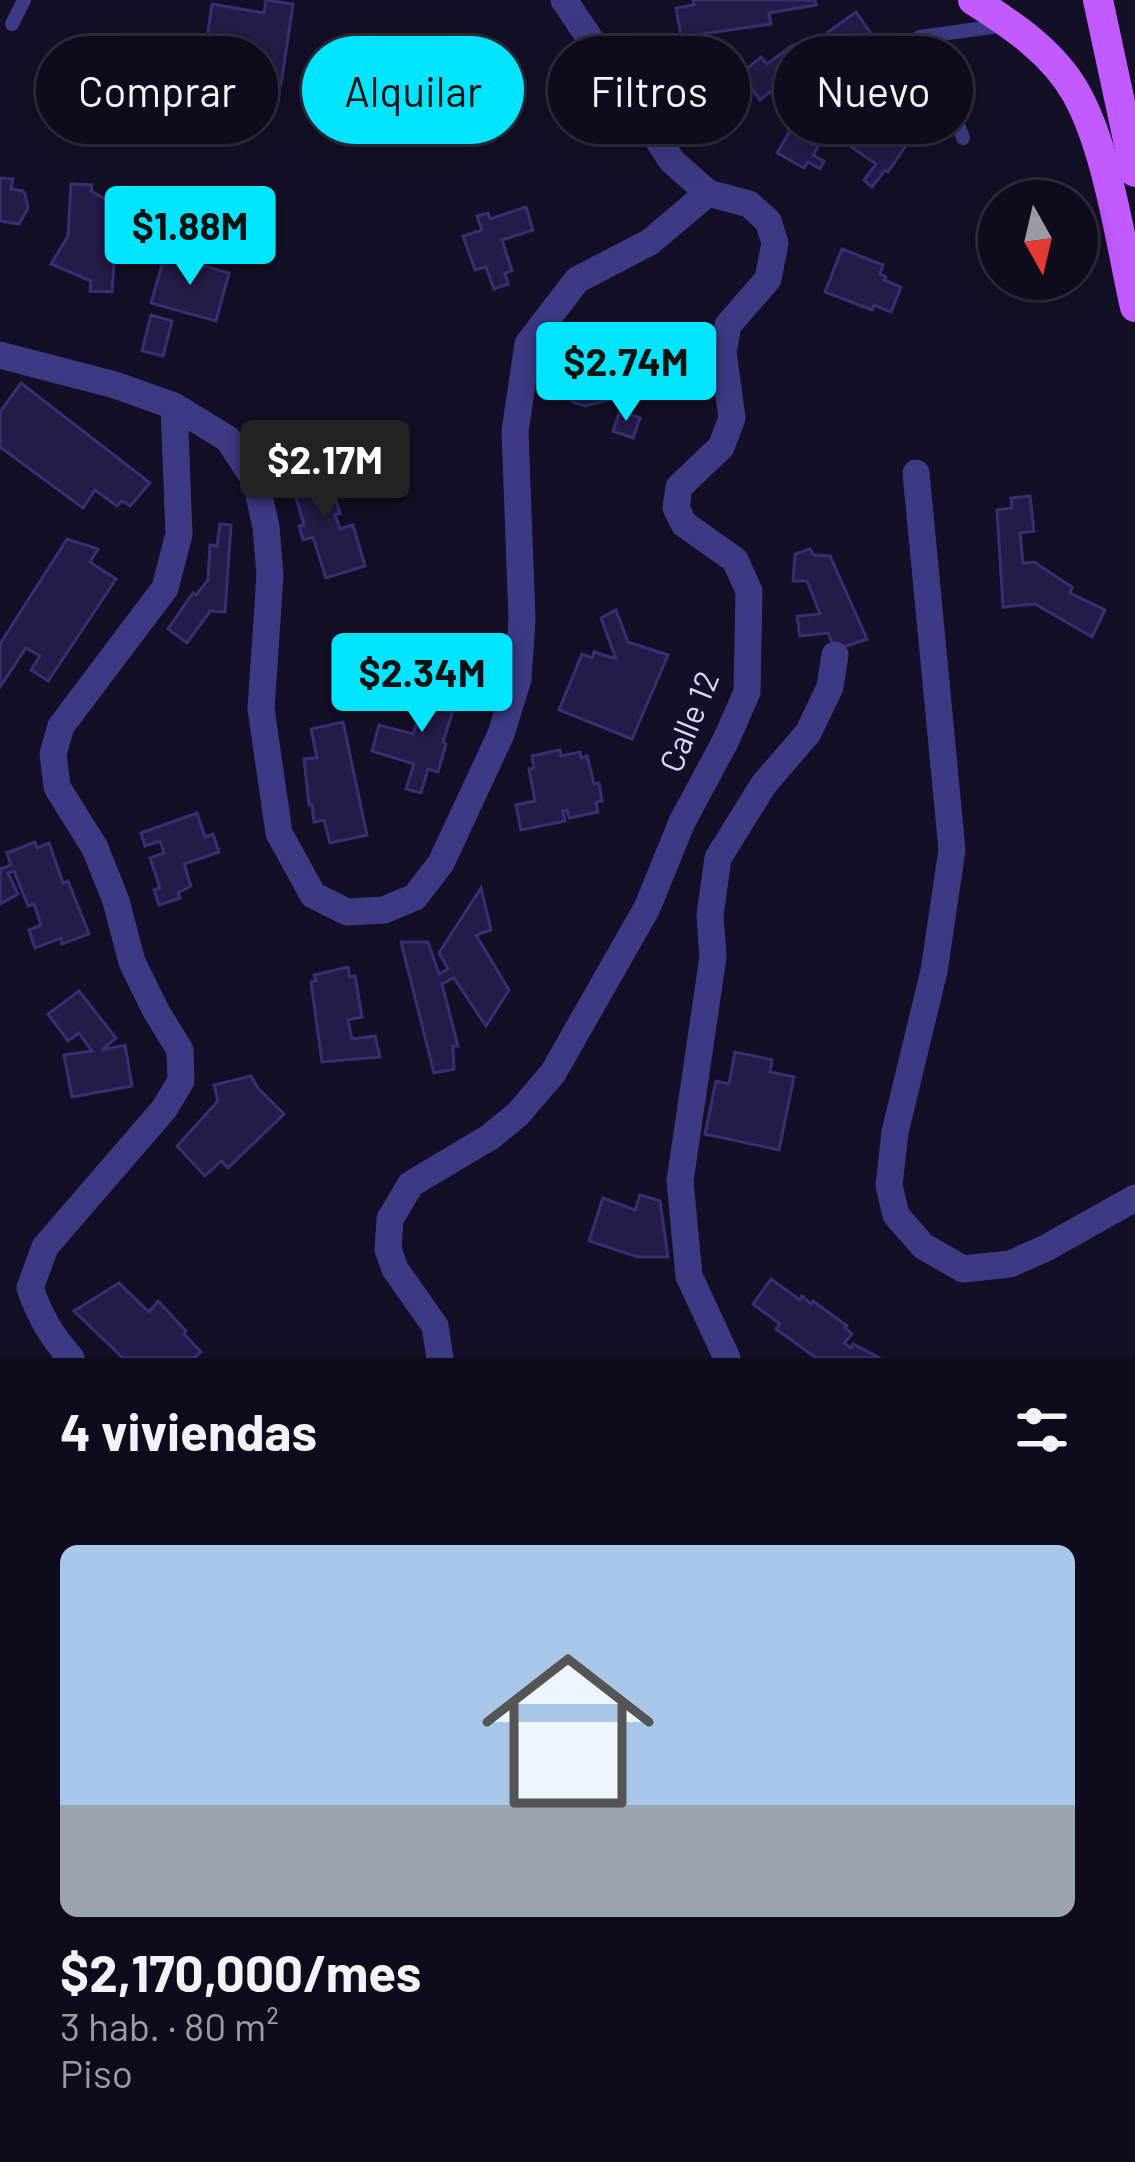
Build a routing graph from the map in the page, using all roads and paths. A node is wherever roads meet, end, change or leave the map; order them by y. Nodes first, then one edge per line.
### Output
1 (24, 0) edge
2 (565, 0) edge
3 (974, 0) edge
4 (1097, 0) edge
5 (12, 24) dead end
6 (1011, 24) junction
7 (933, 36) edge
8 (1135, 172) edge
9 (708, 193) junction
10 (1135, 307) edge
11 (0, 355) edge
12 (174, 406) junction
13 (916, 472) dead end
14 (835, 655) dead end
15 (1135, 1198) edge
16 (71, 1358) edge
17 (440, 1358) edge
18 (727, 1358) edge

1 - 5 lane
2 - 9 street, Calle 12
3 - 6 main road
4 - 8 main road
6 - 7 lane
6 - 10 main road
9 - 12 street
9 - 17 street, Calle 12
11 - 12 street
12 - 16 street
13 - 15 street
14 - 18 street

